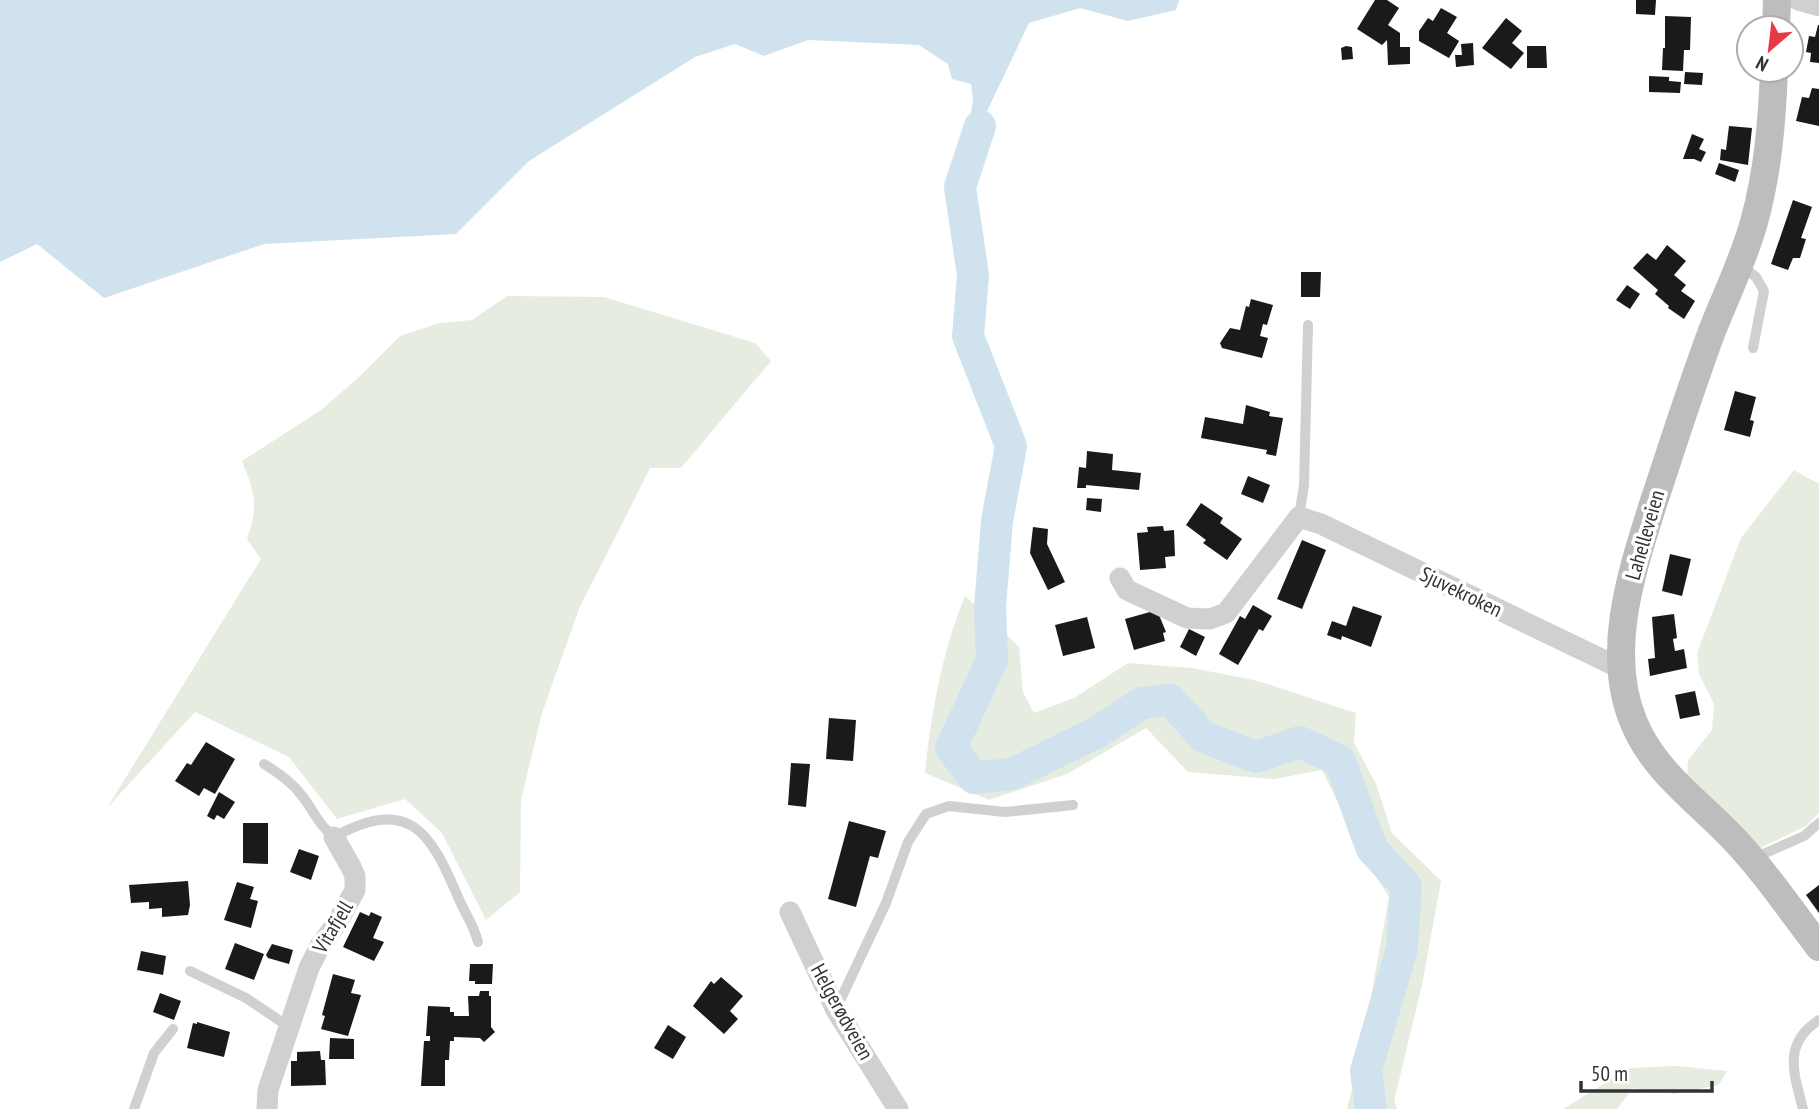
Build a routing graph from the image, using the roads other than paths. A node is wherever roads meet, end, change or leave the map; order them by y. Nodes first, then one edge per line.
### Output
1 (1798, 0) edge
2 (1819, 6) edge
3 (1773, 84) edge
4 (1740, 264) junction
5 (1308, 325) dead end
6 (1754, 348) dead end
7 (1299, 517) junction
8 (1120, 578) dead end
9 (1622, 670) junction
10 (264, 764) dead end
11 (1073, 805) dead end
12 (1819, 823) edge
13 (334, 837) junction
14 (1752, 859) junction
15 (790, 912) dead end
16 (478, 942) dead end
17 (1819, 947) edge
18 (190, 971) dead end
19 (836, 1010) junction
20 (1819, 1020) edge
21 (289, 1027) junction
22 (173, 1029) dead end
23 (134, 1109) edge
24 (267, 1109) edge
25 (898, 1109) edge
26 (1803, 1109) edge

1 - 2 street
3 - 4 street, Lahelleveien
4 - 6 lane
4 - 9 street, Lahelleveien
5 - 7 lane
7 - 8 street
7 - 9 street, Sjuvekroken
9 - 14 street, Lahelleveien
10 - 13 lane
11 - 19 lane
12 - 14 lane
13 - 16 lane
13 - 21 street, Vitafjell
14 - 17 street, Lahelleveien
15 - 19 street, Helgerødveien
18 - 21 lane
19 - 25 street, Helgerødveien
20 - 26 lane
21 - 24 street, Vitafjell
22 - 23 lane

